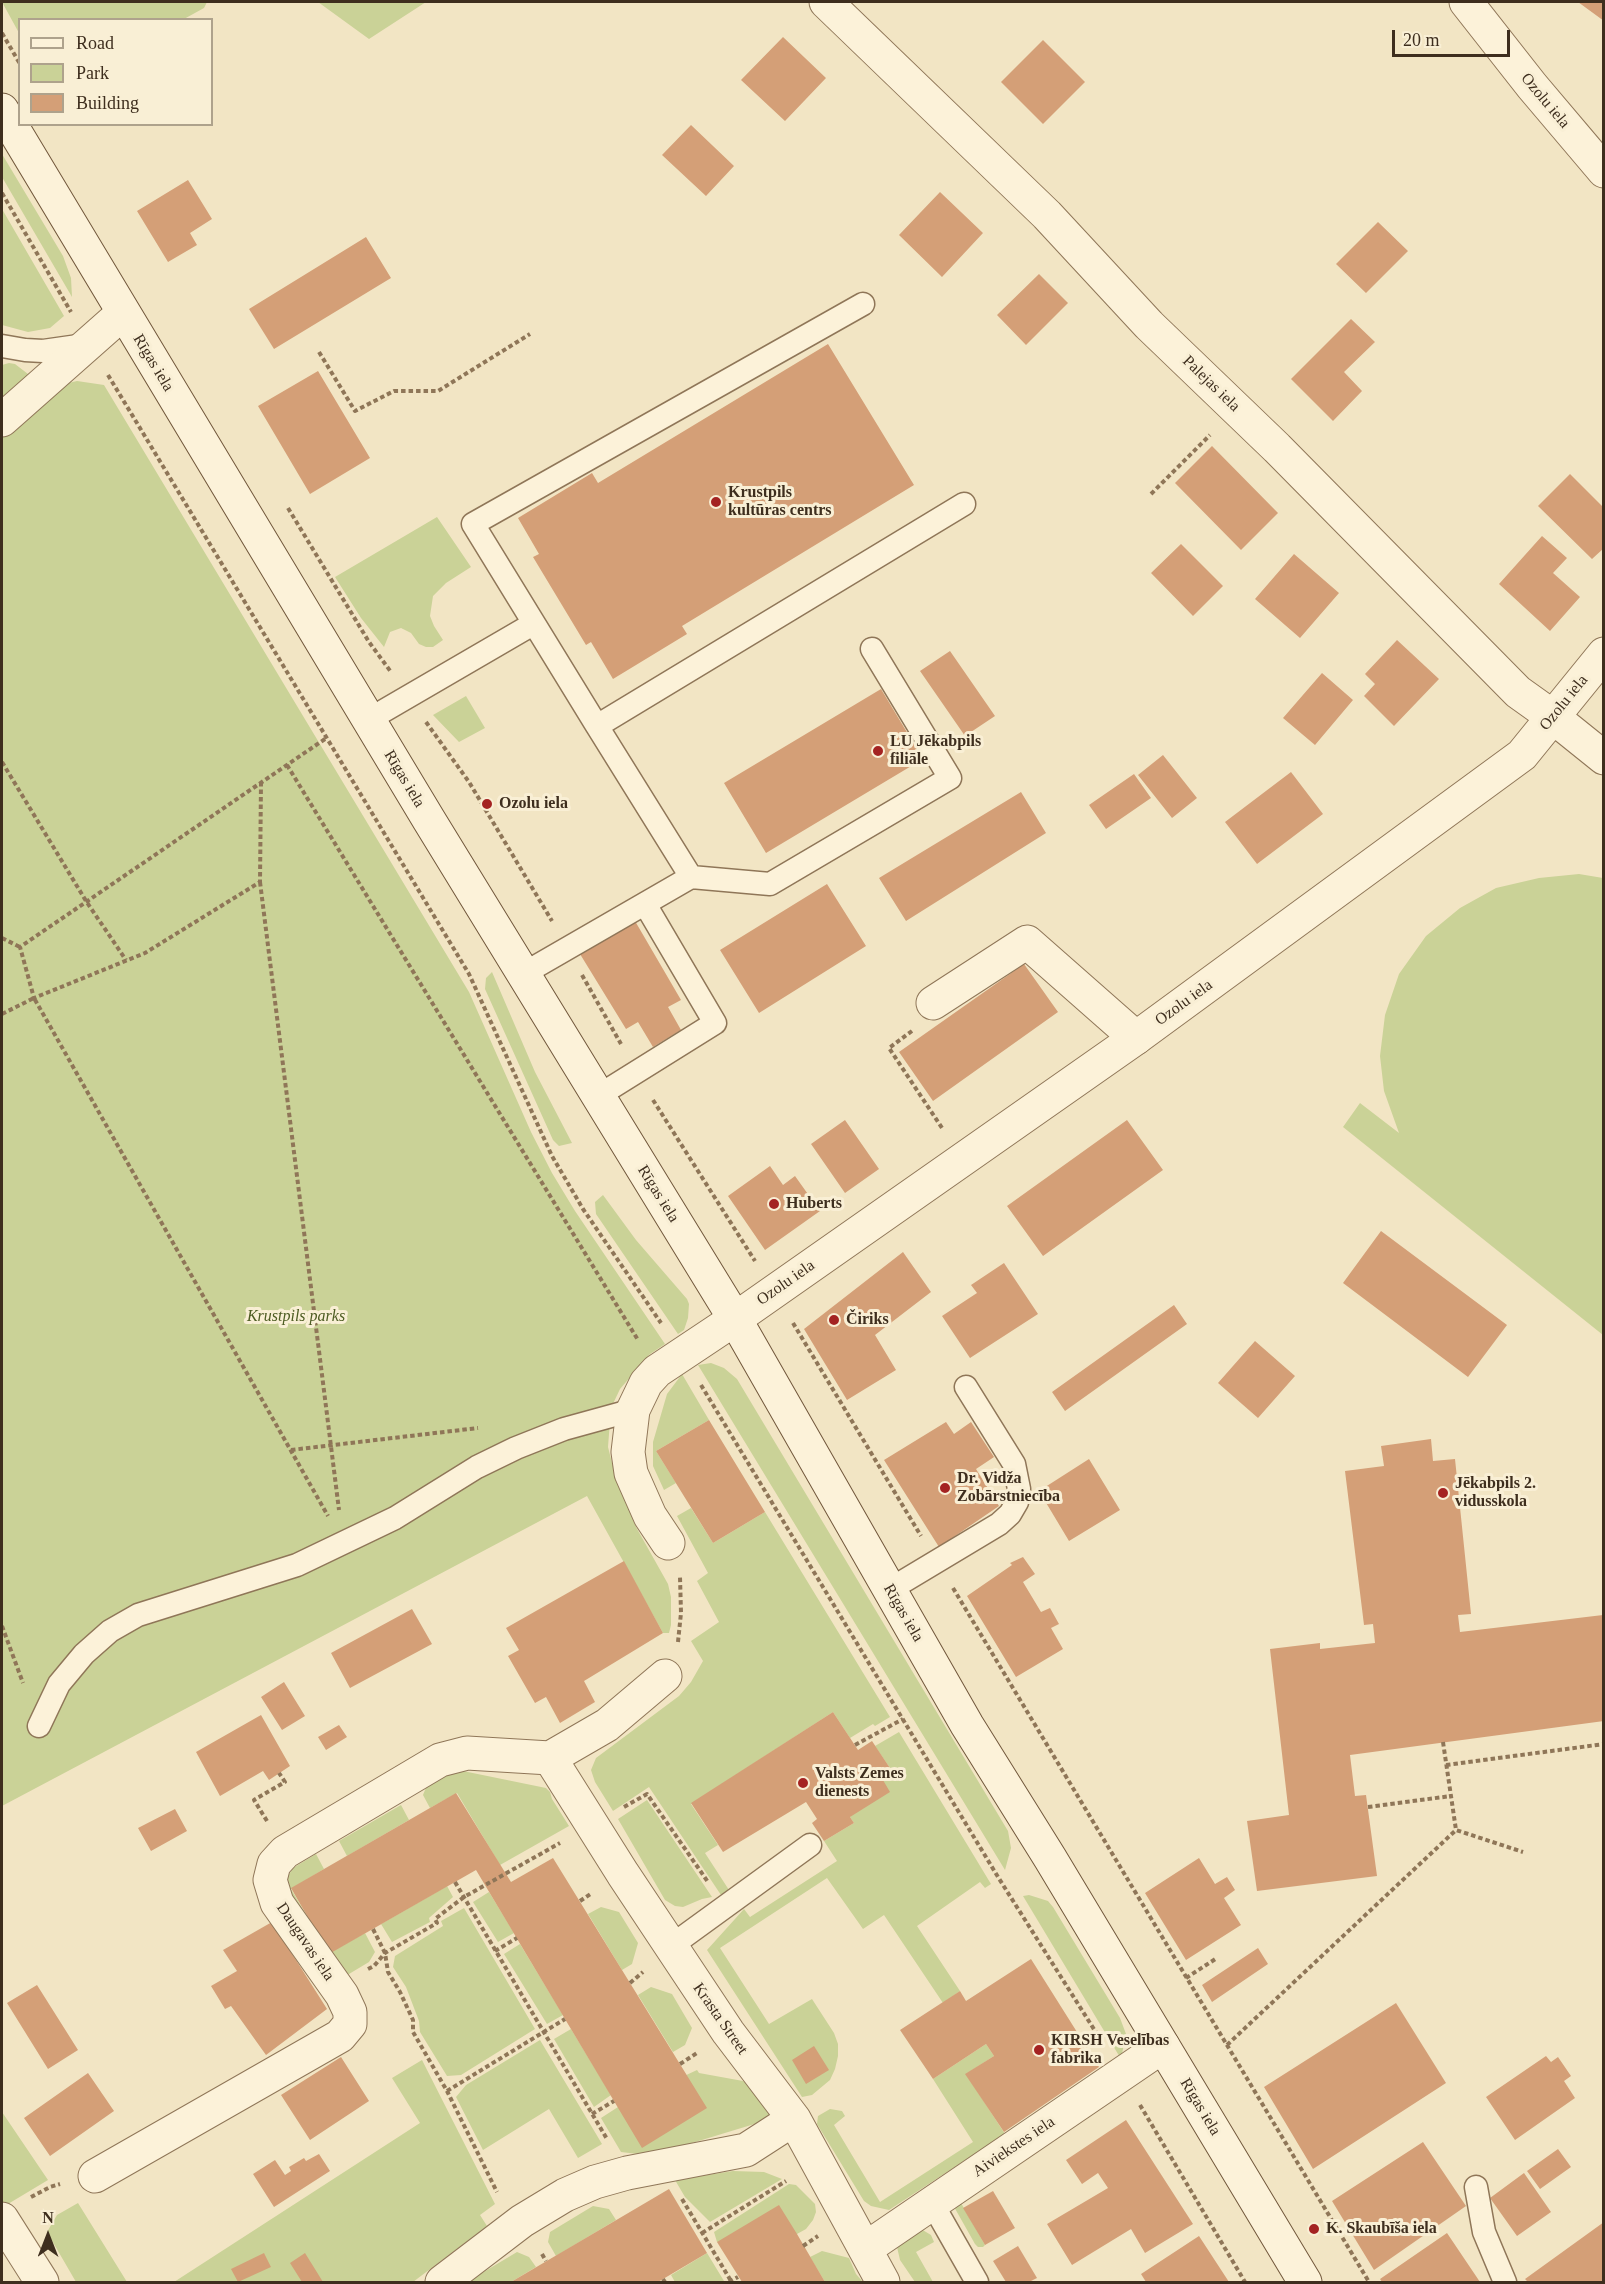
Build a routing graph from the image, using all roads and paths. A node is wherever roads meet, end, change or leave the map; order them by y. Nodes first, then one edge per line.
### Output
1 (826, 2) edge
2 (1466, 2) edge
3 (2, 33) edge
4 (18, 61) edge
5 (2, 110) edge
6 (1604, 171) edge
7 (2, 193) edge
8 (863, 304) dead end
9 (123, 313) junction
10 (530, 334) dead end
11 (89, 344) junction
12 (2, 346) edge
13 (319, 352) dead end
14 (1239, 412) junction
15 (2, 420) edge
16 (1151, 494) dead end
17 (284, 501) dead end
18 (964, 504) dead end
19 (533, 624) junction
20 (873, 649) dead end
21 (1604, 654) edge
22 (408, 696) junction
23 (1553, 717) junction
24 (368, 720) junction
25 (597, 726) junction
26 (326, 739) junction
27 (1604, 758) edge
28 (2, 762) edge
29 (287, 765) junction
30 (261, 783) junction
31 (691, 877) junction
32 (260, 882) junction
33 (86, 901) junction
34 (645, 904) junction
35 (2, 938) edge
36 (20, 947) junction
37 (568, 949) junction
38 (126, 960) junction
39 (523, 974) junction
40 (34, 998) junction
41 (933, 1004) joint
42 (2, 1014) edge
43 (1136, 1038) junction
44 (636, 1072) junction
45 (598, 1096) junction
46 (947, 1136) dead end
47 (774, 1291) junction
48 (735, 1319) junction
49 (670, 1363) junction
50 (966, 1387) dead end
51 (633, 1410) junction
52 (482, 1428) dead end
53 (330, 1446) junction
54 (291, 1450) junction
55 (344, 1544) junction
56 (668, 1544) joint
57 (937, 1561) junction
58 (889, 1590) junction
59 (2, 1626) edge
60 (665, 1676) joint
61 (903, 1719) junction
62 (39, 1726) joint
63 (1443, 1742) dead end
64 (1604, 1744) edge
65 (855, 1745) dead end
66 (550, 1758) junction
67 (1446, 1765) junction
68 (279, 1773) dead end
69 (1451, 1796) junction
70 (1368, 1808) dead end
71 (592, 1825) junction
72 (1456, 1830) junction
73 (810, 1845) dead end
74 (285, 1852) junction
75 (1523, 1852) dead end
76 (455, 1882) dead end
77 (464, 1898) junction
78 (725, 1907) junction
79 (373, 1929) dead end
80 (517, 1938) dead end
81 (670, 1946) junction
82 (495, 1951) junction
83 (386, 1953) junction
84 (1217, 1958) dead end
85 (1186, 1977) junction
86 (336, 1988) junction
87 (565, 2019) dead end
88 (543, 2032) junction
89 (1227, 2045) junction
90 (1163, 2046) junction
91 (1122, 2074) junction
92 (447, 2091) junction
93 (614, 2101) dead end
94 (592, 2115) junction
95 (794, 2119) junction
96 (612, 2148) dead end
97 (817, 2162) junction
98 (662, 2167) junction
99 (95, 2176) joint
100 (1476, 2187) dead end
101 (932, 2203) junction
102 (11, 2211) edge
103 (522, 2221) junction
104 (702, 2233) junction
105 (865, 2249) junction
106 (546, 2261) dead end
107 (738, 2277) dead end
108 (730, 2282) edge
109 (42, 2283) edge
110 (442, 2283) edge
111 (884, 2283) edge
112 (977, 2283) edge
113 (1245, 2283) edge
114 (1305, 2283) edge
115 (1368, 2283) edge
116 (1505, 2283) edge

1 - 14 street, Palejas iela
2 - 6 street, Ozolu iela
3 - 4 path
5 - 9 street, Rīgas iela
7 - 11 path
8 - 19 lane
9 - 11 street
9 - 24 street, Rīgas iela
10 - 13 path
11 - 12 lane
11 - 15 street
11 - 26 path
14 - 16 path
14 - 23 street, Palejas iela
17 - 22 path
18 - 25 lane
19 - 22 lane
19 - 25 lane
20 - 31 lane
21 - 23 street, Ozolu iela
22 - 24 lane
22 - 37 path
23 - 27 street, Palejas iela
23 - 43 street, Ozolu iela
24 - 39 street, Rīgas iela
25 - 31 lane
26 - 29 path
26 - 49 path
28 - 33 path
29 - 30 path
29 - 49 path
30 - 32 path
30 - 33 path
31 - 34 lane
32 - 38 path
32 - 53 path
33 - 36 path
33 - 38 path
34 - 37 lane
34 - 44 lane
35 - 36 path
36 - 40 path
37 - 39 lane
37 - 44 path
38 - 40 path
39 - 45 street, Rīgas iela
40 - 42 path
40 - 54 path
41 - 43 street
41 - 46 path
43 - 47 street, Ozolu iela
44 - 45 lane
44 - 47 path
45 - 48 street, Rīgas iela
47 - 48 street, Ozolu iela
47 - 57 path
48 - 49 street
48 - 58 street, Rīgas iela
49 - 51 street
49 - 61 path
50 - 57 lane
51 - 55 lane
51 - 56 street
52 - 53 path
53 - 54 path
53 - 55 path
54 - 55 path
55 - 62 lane
56 - 60 path
57 - 58 lane
57 - 85 path
58 - 90 street, Rīgas iela
59 - 62 path
60 - 66 street
61 - 65 path
61 - 91 path
63 - 67 path
64 - 67 path
66 - 71 street, Krasta Street
66 - 74 street, Daugavas iela
67 - 69 path
68 - 74 path
69 - 70 path
69 - 72 path
71 - 77 path
71 - 78 path
71 - 81 street, Krasta Street
72 - 75 path
72 - 89 path
73 - 78 lane
74 - 86 street, Daugavas iela
76 - 77 path
77 - 82 path
77 - 83 path
78 - 81 lane
79 - 83 path
80 - 82 path
81 - 95 street, Krasta Street
82 - 88 path
83 - 86 path
83 - 92 path
84 - 85 path
85 - 89 path
86 - 99 street, Daugavas iela
87 - 88 path
88 - 92 path
88 - 94 path
89 - 115 path
90 - 91 street, Aiviekstes iela
90 - 114 street, Rīgas iela
91 - 101 street, Aiviekstes iela
91 - 113 path
92 - 103 path
93 - 94 path
94 - 96 path
95 - 97 street, Krasta Street
95 - 98 street
97 - 104 path
97 - 105 street, Krasta Street
98 - 103 street
98 - 104 path
99 - 102 path
100 - 116 lane
101 - 105 street, Aiviekstes iela
101 - 112 lane
102 - 109 street
103 - 106 path
103 - 110 street
104 - 108 path
105 - 111 street, Krasta Street
107 - 108 path

